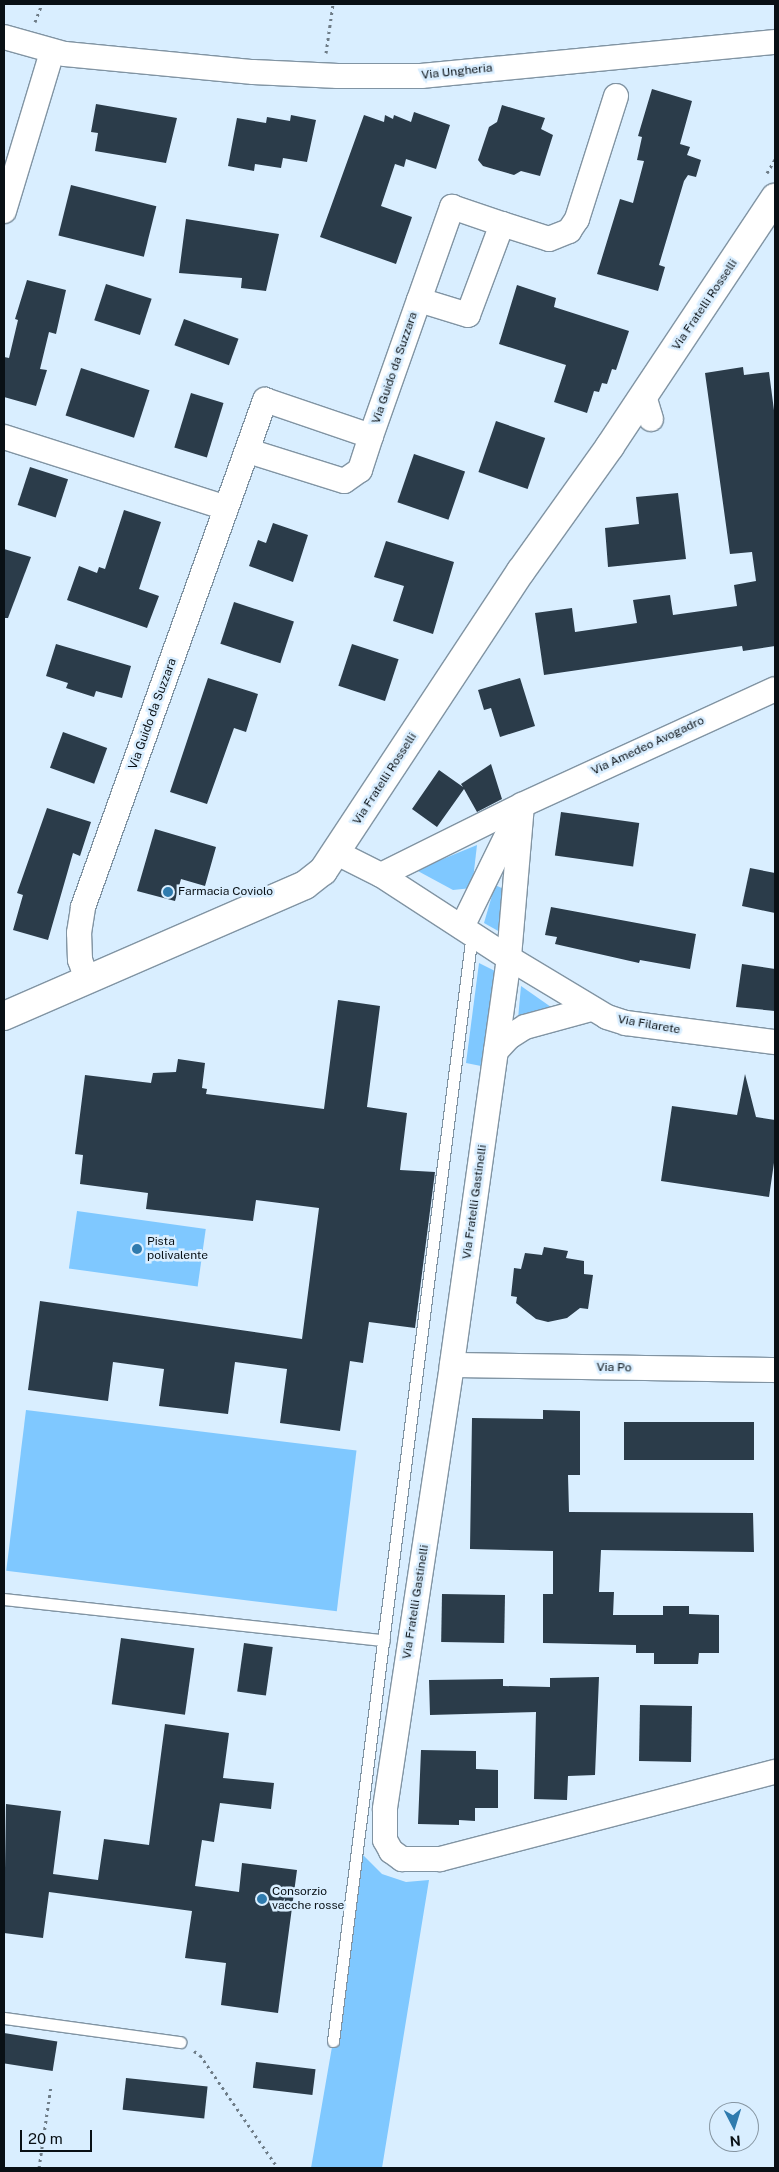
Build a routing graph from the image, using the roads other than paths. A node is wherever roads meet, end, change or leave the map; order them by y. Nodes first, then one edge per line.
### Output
1 (4, 33) edge
2 (4, 37) edge
3 (774, 43) edge
4 (52, 52) junction
5 (142, 60) junction
6 (616, 96) dead end
7 (772, 206) edge
8 (4, 211) edge
9 (502, 224) junction
10 (419, 300) junction
11 (371, 436) junction
12 (4, 437) edge
13 (248, 452) junction
14 (226, 508) junction
15 (775, 689) edge
16 (522, 804) junction
17 (337, 853) junction
18 (381, 875) junction
19 (467, 930) junction
20 (509, 958) junction
21 (87, 980) junction
22 (591, 1009) junction
23 (4, 1016) edge
24 (775, 1042) edge
25 (496, 1052) junction
26 (452, 1365) junction
27 (775, 1370) edge
28 (4, 1599) edge
29 (384, 1640) junction
30 (775, 1772) edge
31 (4, 2018) edge
32 (333, 2041) dead end
33 (180, 2042) road end

1 - 5 street, Via Ungheria
2 - 4 street, Via Ungheria
3 - 5 street, Via Ungheria
4 - 5 street, Via Ungheria
4 - 8 street
6 - 9 street, Via Guido da Suzzara
7 - 17 street, Via Fratelli Rosselli
9 - 10 street, Via Guido da Suzzara
9 - 10 street, Via Guido da Suzzara
10 - 11 street, Via Guido da Suzzara
11 - 13 street, Via Guido da Suzzara
11 - 13 street, Via Guido da Suzzara
12 - 14 street
13 - 14 street, Via Guido da Suzzara
14 - 21 street, Via Guido da Suzzara
15 - 16 street, Via Amedeo Avogadro
16 - 18 street, Via Amedeo Avogadro
16 - 19 street
16 - 20 street, Via Fratelli Gastinelli
17 - 18 street
17 - 21 street, Via Fratelli Rosselli
18 - 19 street
19 - 20 street
19 - 29 lane
20 - 22 street, Via Filarete
20 - 25 street, Via Fratelli Gastinelli
21 - 23 street, Via Fratelli Rosselli
22 - 24 street, Via Filarete
22 - 25 street
25 - 26 street, Via Fratelli Gastinelli
26 - 27 street, Via Po
26 - 30 street, Via Fratelli Gastinelli
28 - 29 lane
29 - 32 lane
31 - 33 lane

